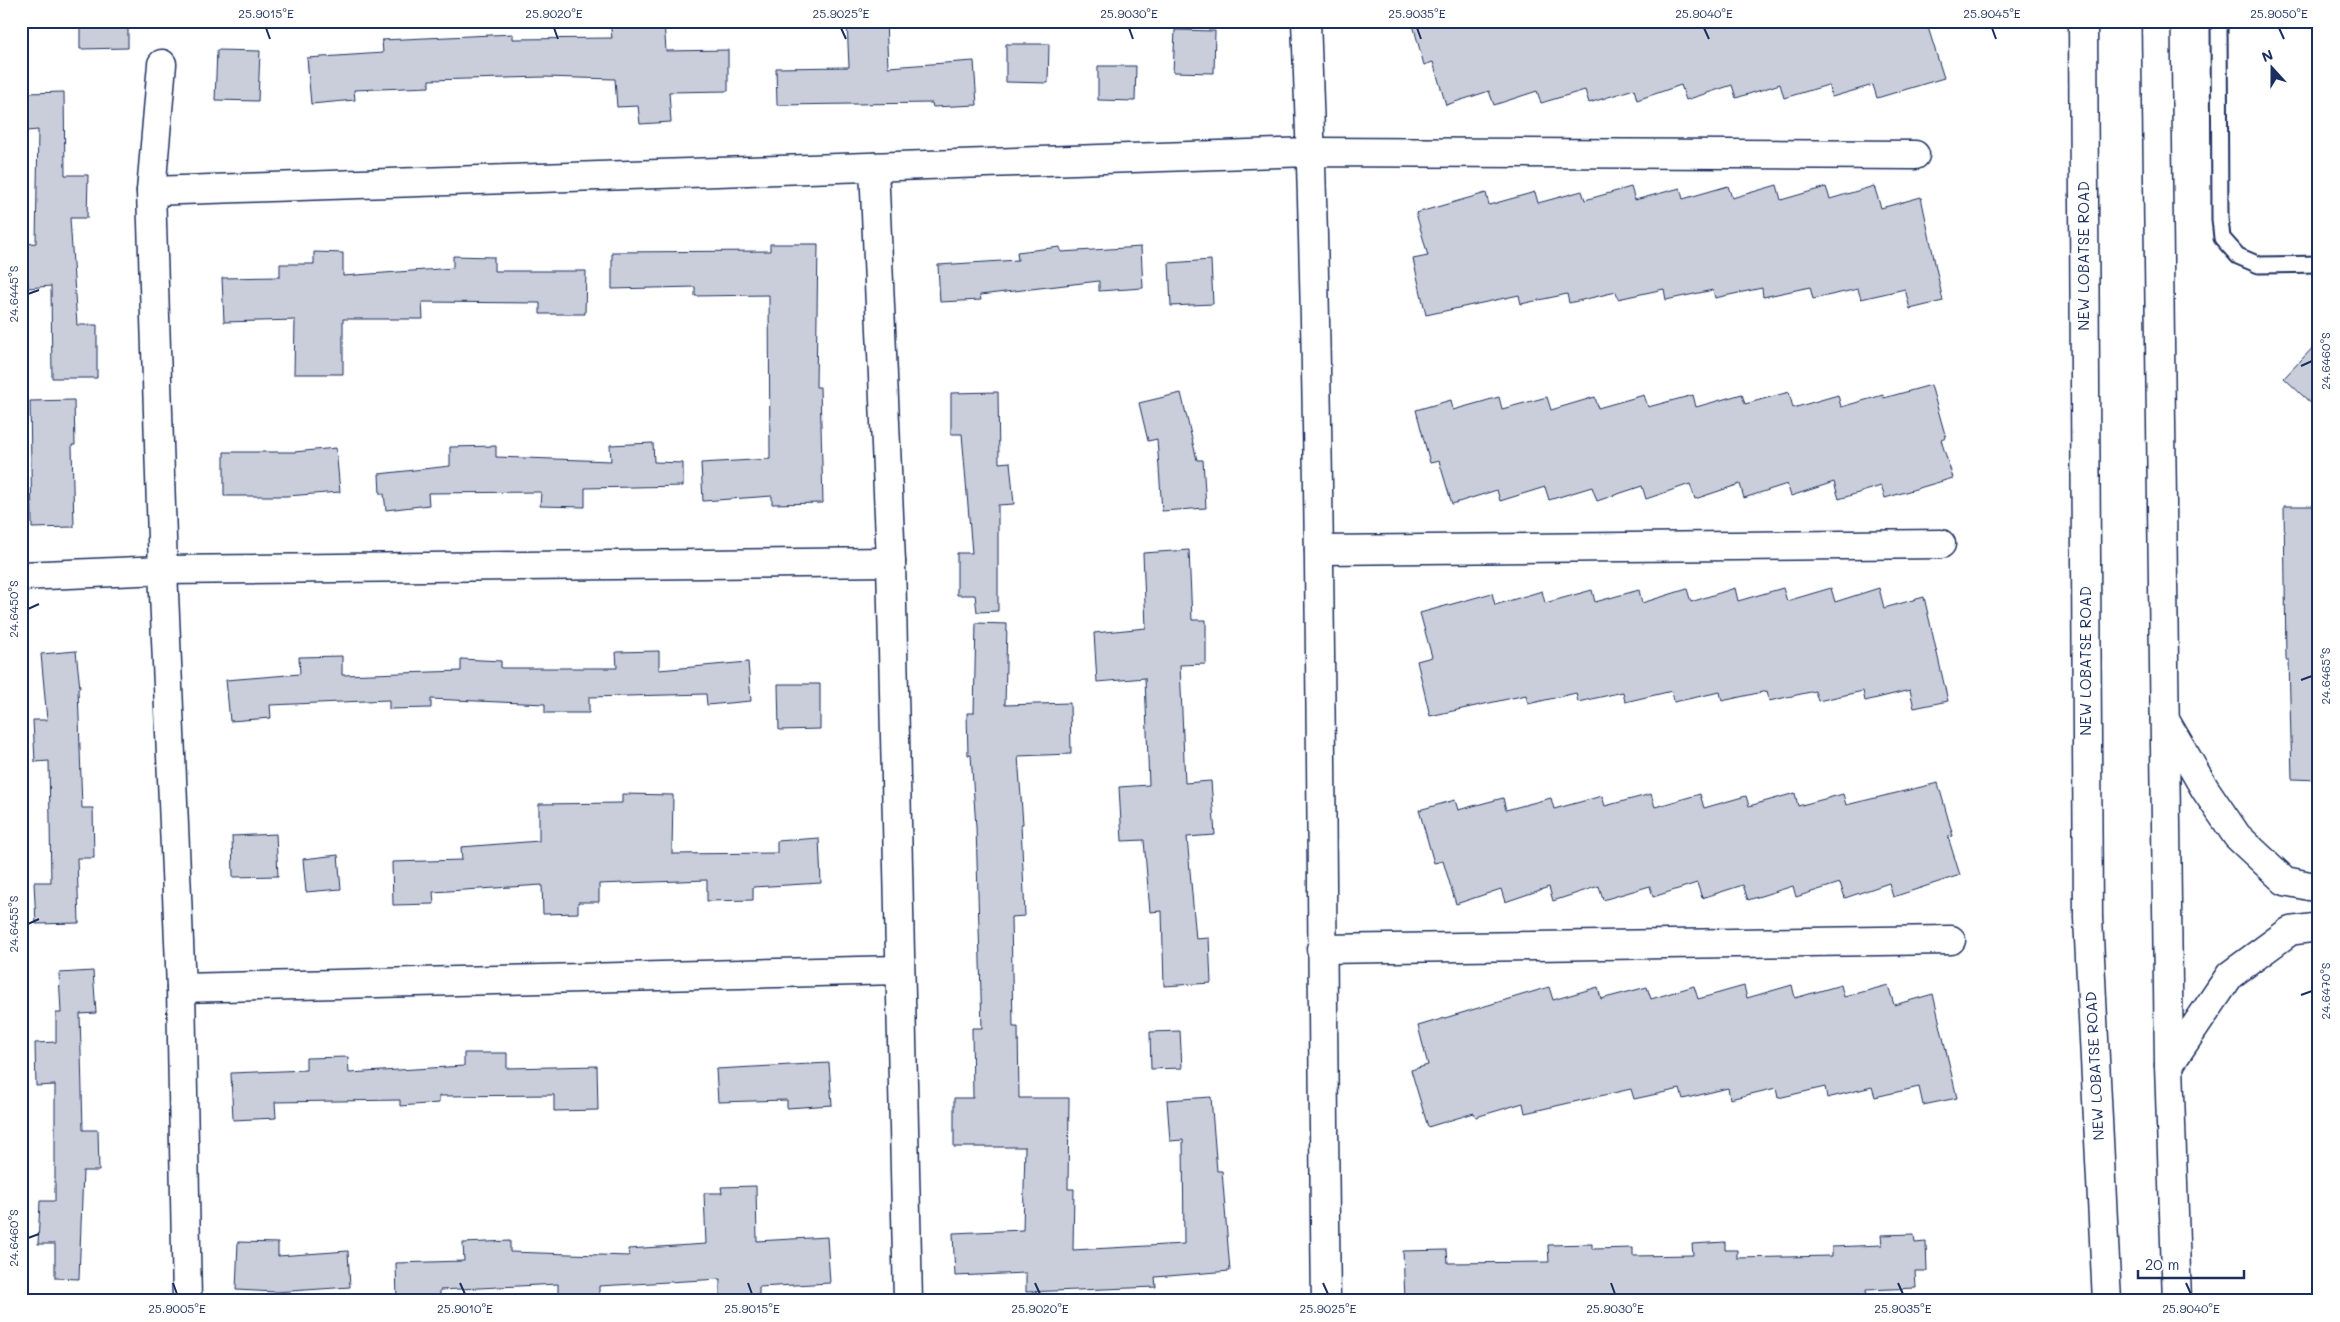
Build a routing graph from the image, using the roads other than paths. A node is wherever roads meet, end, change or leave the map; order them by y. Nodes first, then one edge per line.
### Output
1 (1306, 21) edge
2 (2083, 21) edge
3 (2156, 21) edge
4 (2219, 21) edge
5 (162, 64) dead end
6 (1312, 152) junction
7 (1915, 155) dead end
8 (874, 167) junction
9 (151, 190) junction
10 (2319, 264) edge
11 (1942, 544) dead end
12 (1318, 550) junction
13 (891, 562) junction
14 (164, 570) junction
15 (21, 576) edge
16 (2164, 719) junction
17 (2319, 888) edge
18 (2319, 927) edge
19 (1951, 940) dead end
20 (1321, 949) junction
21 (899, 970) junction
22 (181, 988) junction
23 (2169, 1065) junction
24 (187, 1301) edge
25 (908, 1301) edge
26 (1326, 1301) edge
27 (2107, 1301) edge
28 (2177, 1301) edge

1 - 6 street
2 - 27 street, NEW LOBATSE ROAD
3 - 16 street
4 - 10 lane
5 - 9 street
6 - 7 street
6 - 8 street
6 - 12 street
8 - 9 street
8 - 13 street
9 - 14 street
11 - 12 street
12 - 20 street
13 - 14 street
13 - 21 street
14 - 15 street
14 - 22 street
16 - 17 street
16 - 23 street
18 - 23 street
19 - 20 street
20 - 26 street
21 - 22 street
21 - 25 street
22 - 24 street
23 - 28 street

